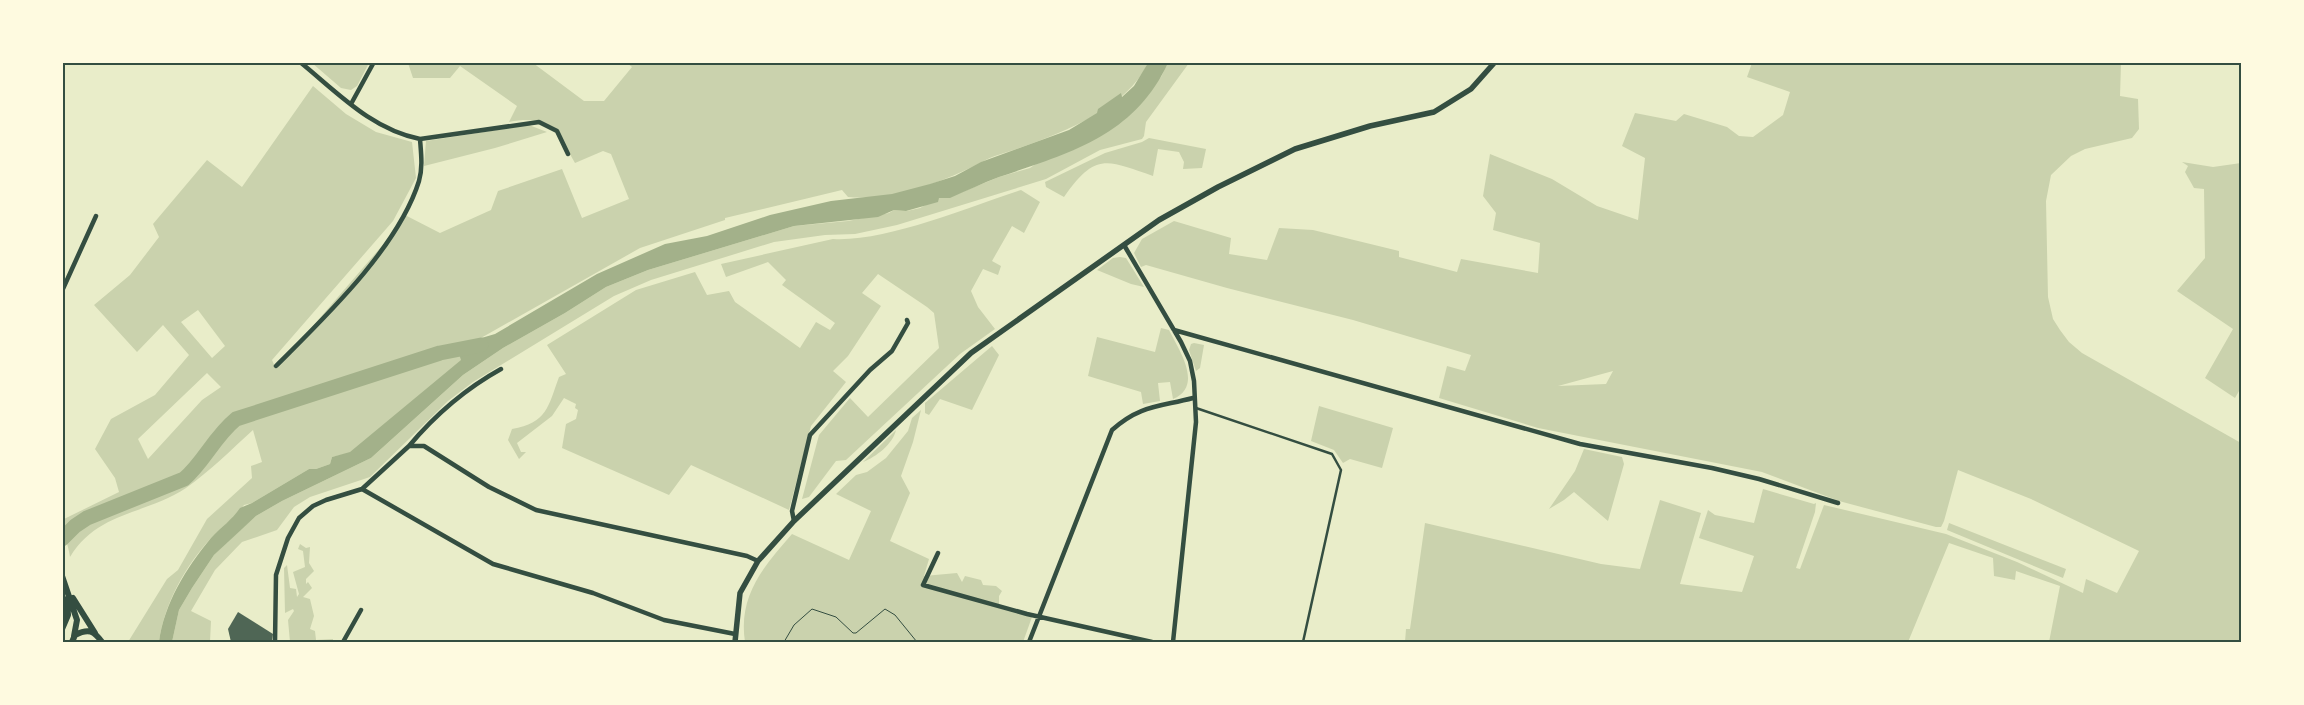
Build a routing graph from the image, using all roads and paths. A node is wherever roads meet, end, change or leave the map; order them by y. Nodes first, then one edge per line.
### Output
1 (300, 62) edge
2 (374, 62) edge
3 (1496, 62) edge
4 (351, 104) junction
5 (420, 139) junction
6 (568, 154) dead end
7 (96, 216) dead end
8 (1124, 245) junction
9 (62, 291) edge
10 (907, 320) dead end
11 (1174, 330) junction
12 (276, 366) dead end
13 (501, 369) dead end
14 (1193, 398) junction
15 (1194, 408) junction
16 (409, 446) junction
17 (362, 489) junction
18 (1838, 503) dead end
19 (794, 522) junction
20 (938, 553) dead end
21 (758, 561) junction
22 (62, 576) edge
23 (66, 587) junction
24 (361, 610) dead end
25 (1038, 616) junction
26 (62, 629) edge
27 (95, 633) junction
28 (735, 634) junction
29 (72, 640) edge
30 (102, 642) edge
31 (275, 642) edge
32 (343, 642) edge
33 (735, 642) edge
34 (784, 642) edge
35 (917, 642) edge
36 (1029, 642) edge
37 (1152, 642) edge
38 (1174, 642) edge
39 (1303, 642) edge

1 - 4 street
2 - 4 street
3 - 8 street
4 - 5 street
5 - 6 street
5 - 12 street
7 - 9 street
8 - 11 street
8 - 19 street
10 - 19 street
11 - 14 street
11 - 18 street
13 - 16 street
14 - 15 street
14 - 25 street
15 - 38 street
15 - 39 lane
16 - 17 street
16 - 21 street
17 - 28 street
17 - 31 street
19 - 21 street
20 - 25 street
21 - 28 street
22 - 23 main road
23 - 26 main road
23 - 27 main road
23 - 29 main road
24 - 32 street
25 - 36 street
25 - 37 street
27 - 29 main road
27 - 30 main road
28 - 33 street
34 - 35 path

